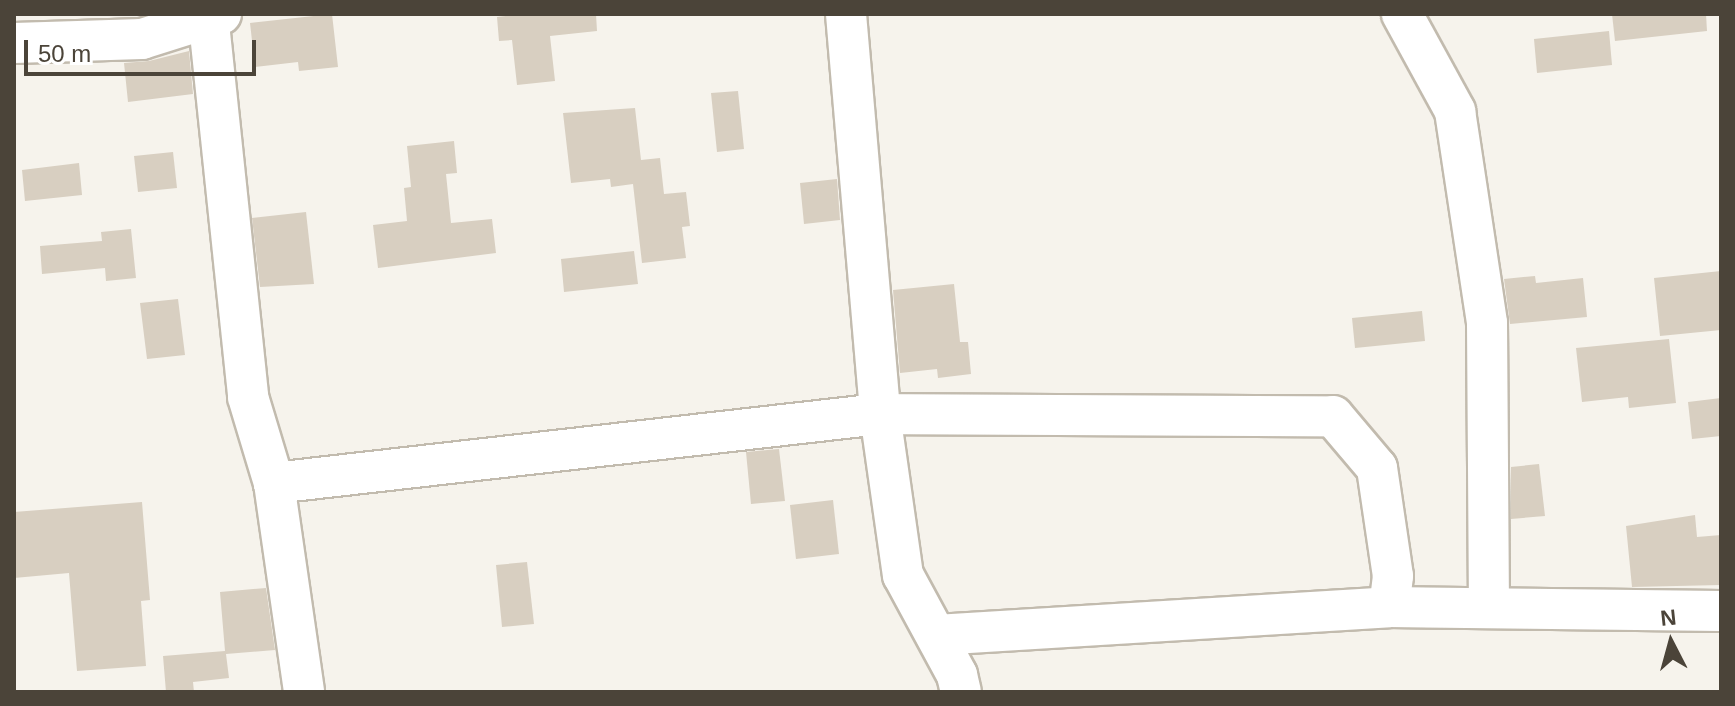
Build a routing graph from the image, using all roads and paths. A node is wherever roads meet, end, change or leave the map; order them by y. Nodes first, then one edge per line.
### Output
1 (846, 14) edge
2 (1402, 14) edge
3 (212, 15) edge
4 (14, 43) edge
5 (880, 414) junction
6 (274, 483) junction
7 (1389, 607) junction
8 (1489, 608) junction
9 (1721, 611) edge
10 (936, 635) junction
11 (304, 692) edge
12 (961, 692) edge

1 - 5 street
2 - 8 street
3 - 4 street
3 - 6 street
5 - 6 street
5 - 7 street
5 - 10 street
6 - 11 street
7 - 8 street
7 - 10 street
8 - 9 street
10 - 12 street

